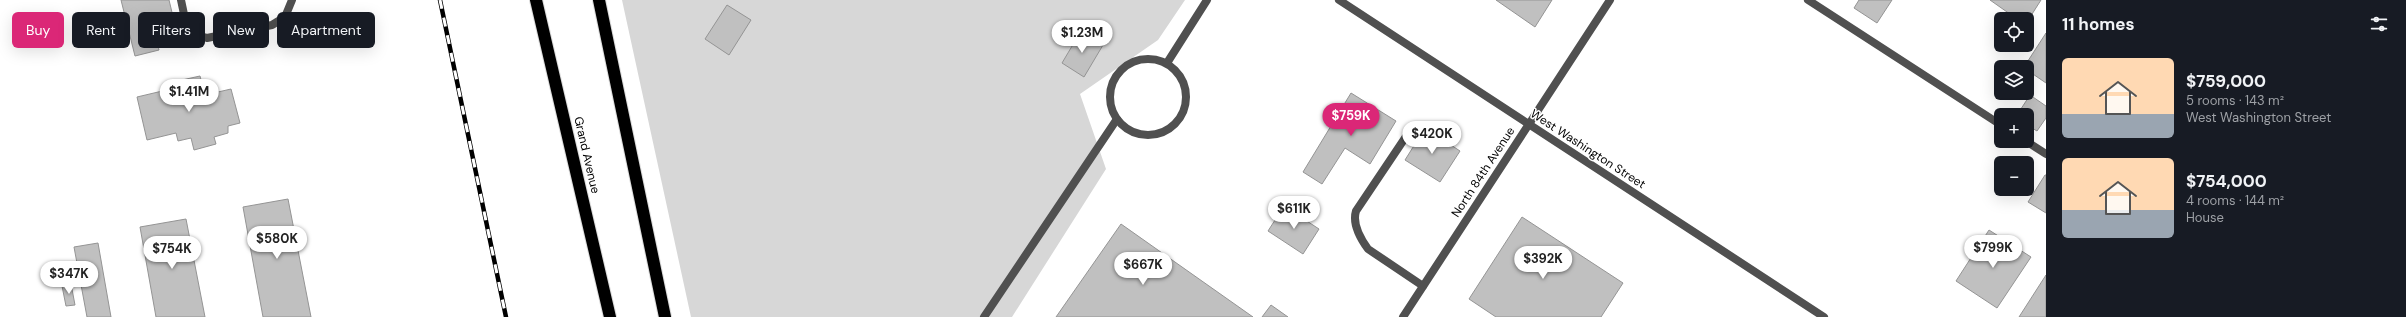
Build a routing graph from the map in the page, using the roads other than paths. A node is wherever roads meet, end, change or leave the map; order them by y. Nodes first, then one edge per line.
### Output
1 (181, 0) edge
2 (292, 0) edge
3 (536, 0) edge
4 (599, 0) edge
5 (1207, 0) edge
6 (1339, 0) edge
7 (1610, 0) edge
8 (1808, 0) edge
9 (1167, 63) junction
10 (1117, 119) junction
11 (1994, 120) edge
12 (1529, 125) junction
13 (1409, 132) dead end
14 (2034, 146) edge
15 (2046, 154) edge
16 (1423, 286) junction
17 (610, 317) edge
18 (665, 317) edge
19 (984, 317) edge
20 (1402, 317) edge
21 (1824, 317) edge

1 - 2 street
3 - 17 highway, Grand Avenue
4 - 18 highway
5 - 9 street
6 - 12 street, West Washington Street
7 - 12 street, North 84th Avenue
8 - 11 street
9 - 10 street
9 - 10 street
10 - 19 street
12 - 16 street, North 84th Avenue
12 - 21 street, West Washington Street
13 - 16 street
14 - 15 street
16 - 20 street, North 84th Avenue

